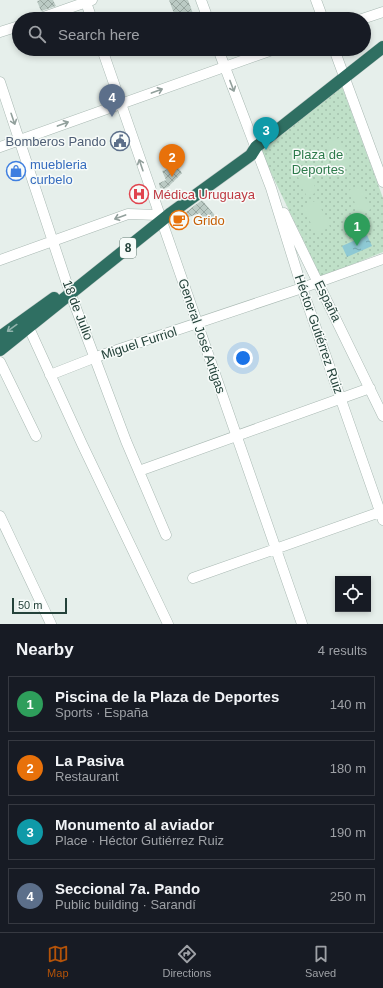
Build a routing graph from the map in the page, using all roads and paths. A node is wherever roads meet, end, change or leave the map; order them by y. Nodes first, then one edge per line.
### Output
1 (201, 0) edge
2 (316, 0) edge
3 (88, 1) edge
4 (57, 12) edge
5 (90, 12) edge
6 (205, 12) edge
7 (320, 12) edge
8 (383, 12) edge
9 (371, 16) edge
10 (12, 28) edge
11 (0, 32) edge
12 (383, 47) edge
13 (104, 56) edge
14 (221, 56) edge
15 (255, 56) edge
16 (337, 56) edge
17 (225, 67) junction
18 (346, 78) junction
19 (0, 82) edge
20 (120, 104) junction
21 (20, 140) junction
22 (0, 147) edge
23 (256, 147) junction
24 (383, 182) edge
25 (271, 188) junction
26 (160, 218) junction
27 (54, 241) junction
28 (383, 259) edge
29 (0, 260) edge
30 (319, 281) junction
31 (302, 288) junction
32 (70, 290) junction
33 (196, 324) junction
34 (29, 328) junction
35 (0, 337) edge
36 (0, 350) edge
37 (96, 357) junction
38 (0, 362) edge
39 (50, 375) junction
40 (370, 388) junction
41 (341, 398) junction
42 (383, 416) edge
43 (36, 436) dead end
44 (237, 436) junction
45 (139, 471) junction
46 (382, 514) edge
47 (0, 516) edge
48 (166, 535) dead end
49 (276, 549) junction
50 (193, 578) dead end
51 (51, 624) edge
52 (168, 624) edge
53 (302, 624) edge

1 - 6 street
2 - 7 street
3 - 4 street
3 - 5 street
8 - 9 street
10 - 11 street
12 - 18 highway, 8
13 - 20 street, General José Artigas
14 - 17 street, Héctor Gutiérrez Ruiz
15 - 17 street
16 - 18 street
20 -> 17 street
17 -> 23 street, Héctor Gutiérrez Ruiz
18 - 23 highway, 8
18 - 24 street
19 -> 21 street, 18 de Julio
21 -> 20 street
26 -> 20 street, General José Artigas
21 - 22 street
21 - 27 street, 18 de Julio
23 - 25 street, Héctor Gutiérrez Ruiz
23 - 26 highway, 8
25 - 30 street, España
25 - 31 street, Héctor Gutiérrez Ruiz
26 -> 27 street
26 - 32 highway, 8
26 - 33 street, General José Artigas
27 - 29 street
27 - 32 street, 18 de Julio
28 - 30 street, Miguel Furriol
30 - 31 street, Miguel Furriol
30 - 40 street, España
31 - 33 street, Miguel Furriol
31 - 41 street, Héctor Gutiérrez Ruiz
32 - 34 highway, 8
32 -> 35 highway, 8
32 - 37 street, 18 de Julio
33 - 37 street, Miguel Furriol
33 - 44 street, General José Artigas
34 - 36 highway, 8
34 - 39 street
37 - 39 street, Miguel Furriol
37 - 45 street, 18 de Julio
38 - 43 street
39 - 52 street
40 - 41 street
40 - 42 street, España
41 - 44 street
41 - 46 street, Héctor Gutiérrez Ruiz
44 - 45 street
44 - 49 street, General José Artigas
45 - 48 street, 18 de Julio
46 - 49 street
47 - 51 street
49 - 50 street
49 - 53 street, General José Artigas

